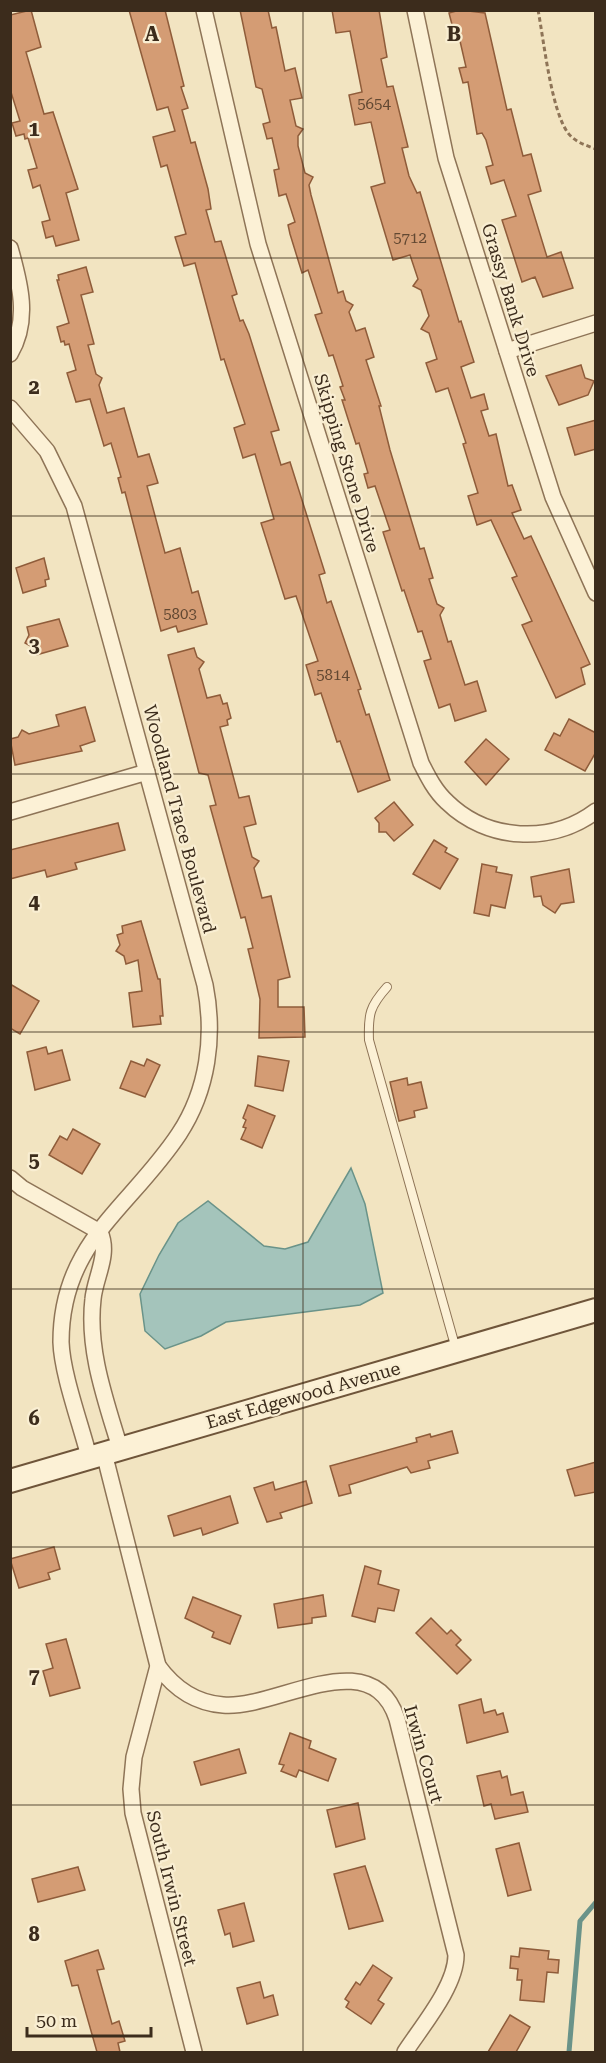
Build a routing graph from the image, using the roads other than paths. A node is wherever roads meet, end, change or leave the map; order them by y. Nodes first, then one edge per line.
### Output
1 (204, 10) edge
2 (415, 10) edge
3 (10, 248) edge
4 (596, 323) edge
5 (507, 351) junction
6 (10, 354) edge
7 (10, 408) edge
8 (596, 593) edge
9 (147, 772) junction
10 (10, 812) edge
11 (596, 812) edge
12 (387, 987) dead end
13 (10, 1178) edge
14 (100, 1232) junction
15 (596, 1310) edge
16 (456, 1350) junction
17 (104, 1453) junction
18 (10, 1481) edge
19 (158, 1666) junction
20 (194, 2052) edge
21 (405, 2052) edge

1 - 11 street, Skipping Stone Drive
2 - 5 street, Grassy Bank Drive
3 - 6 street
4 - 5 street
5 - 8 street, Grassy Bank Drive
7 - 9 street, Woodland Trace Boulevard
9 - 10 street
9 - 14 street, Woodland Trace Boulevard
12 - 16 lane
13 - 14 street
14 - 17 street
14 - 17 street, Woodland Trace Boulevard
15 - 16 main road, East Edgewood Avenue
16 - 17 main road, East Edgewood Avenue
17 - 18 main road, East Edgewood Avenue
17 - 19 street, South Irwin Street
19 - 20 street, South Irwin Street
19 - 21 street, Irwin Court

